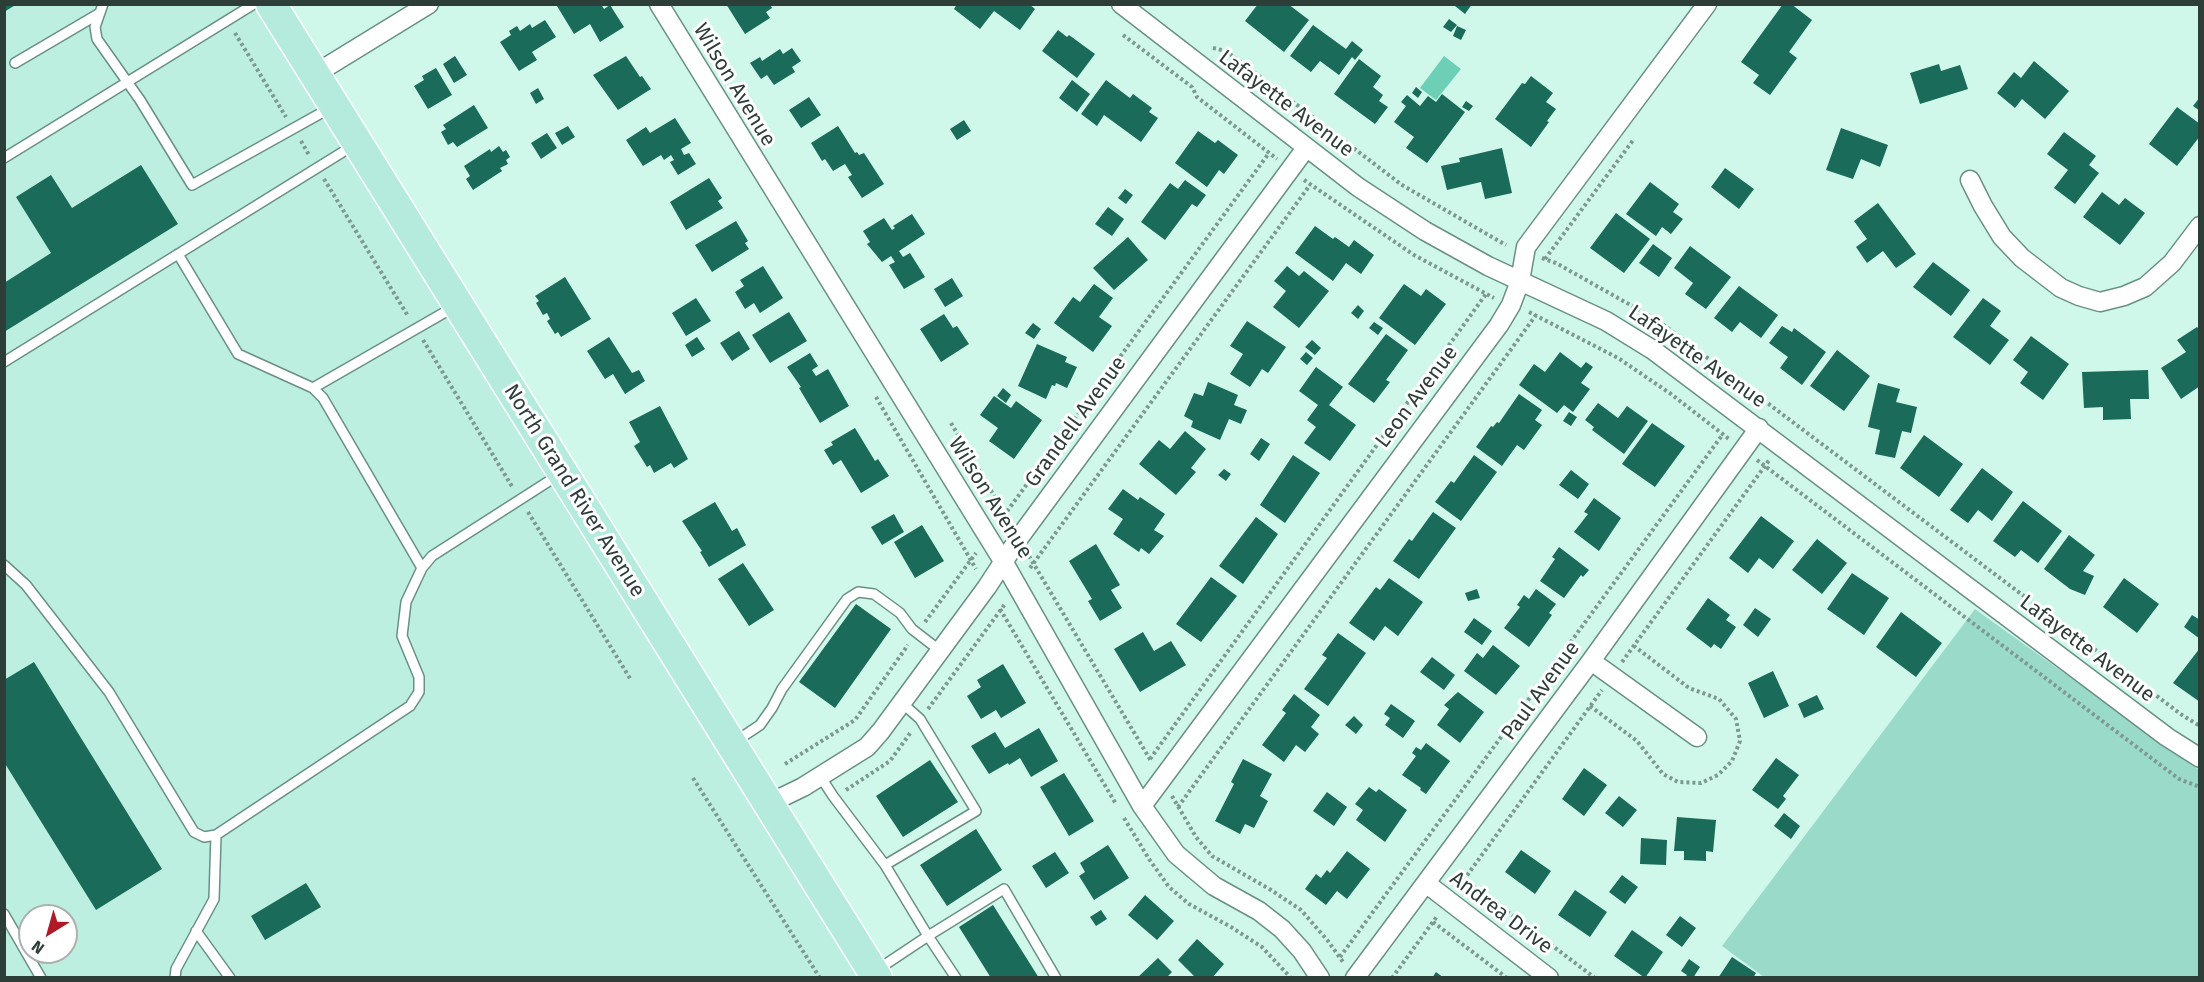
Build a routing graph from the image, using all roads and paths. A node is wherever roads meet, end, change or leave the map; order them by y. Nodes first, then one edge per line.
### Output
1 (254, 4) edge
2 (271, 4) edge
3 (429, 4) edge
4 (659, 4) edge
5 (1121, 4) edge
6 (1707, 4) edge
7 (101, 9) edge
8 (1123, 35) dead end
9 (15, 63) dead end
10 (315, 74) junction
11 (127, 82) junction
12 (334, 106) junction
13 (357, 143) junction
14 (1306, 147) junction
15 (1269, 153) junction
16 (4, 158) edge
17 (1289, 169) junction
18 (1970, 180) dead end
19 (1310, 185) junction
20 (2199, 226) edge
21 (178, 254) junction
22 (1520, 281) junction
23 (1486, 294) junction
24 (457, 305) junction
25 (1511, 305) junction
26 (4, 362) edge
27 (314, 388) junction
28 (951, 423) dead end
29 (1794, 423) dead end
30 (1759, 428) junction
31 (1723, 434) junction
32 (1780, 444) junction
33 (1744, 450) junction
34 (1765, 466) junction
35 (562, 472) junction
36 (1005, 514) junction
37 (988, 538) junction
38 (1019, 538) junction
39 (1003, 561) junction
40 (1034, 563) junction
41 (4, 566) edge
42 (422, 568) junction
43 (1017, 586) junction
44 (916, 633) junction
45 (939, 650) junction
46 (1591, 661) junction
47 (1612, 676) junction
48 (902, 703) junction
49 (920, 719) junction
50 (1697, 737) dead end
51 (731, 744) junction
52 (2199, 758) edge
53 (1150, 759) junction
54 (784, 764) dead end
55 (820, 776) junction
56 (693, 778) dead end
57 (1162, 779) junction
58 (2199, 787) edge
59 (832, 796) junction
60 (768, 804) junction
61 (1142, 806) junction
62 (216, 835) junction
63 (885, 865) junction
64 (1464, 879) junction
65 (1427, 884) junction
66 (1448, 900) junction
67 (4, 914) edge
68 (1433, 922) junction
69 (196, 931) junction
70 (928, 936) junction
71 (1340, 957) junction
72 (1351, 972) edge
73 (875, 975) edge
74 (42, 978) edge
75 (175, 978) edge
76 (230, 978) edge
77 (820, 978) edge
78 (956, 978) edge
79 (1056, 978) edge
80 (1320, 978) edge
81 (1392, 978) edge
82 (1507, 978) edge
83 (1549, 978) edge
84 (1595, 978) edge

1 - 11 lane
2 - 10 main road, North Grand River Avenue
3 - 10 street
4 - 37 street, Wilson Avenue
5 - 14 street, Lafayette Avenue
6 - 22 street, Leon Avenue
7 - 9 lane
7 - 11 lane
8 - 15 path
10 - 12 main road, North Grand River Avenue
11 - 12 lane
11 - 16 lane
12 - 13 main road, North Grand River Avenue
13 - 21 lane
13 - 24 main road, North Grand River Avenue
14 - 17 street, Grandell Avenue
14 - 22 street, Lafayette Avenue
15 - 17 path
15 - 36 path
17 - 19 path
17 - 38 street, Grandell Avenue
18 - 20 street
19 - 23 path
19 - 40 path
21 - 26 lane
21 - 27 lane
22 - 25 street, Leon Avenue
22 - 30 street, Lafayette Avenue
23 - 25 path
23 - 53 path
24 - 27 lane
24 - 35 main road, North Grand River Avenue
25 - 31 path
25 - 57 street, Leon Avenue
27 - 42 lane
28 - 36 path
29 - 32 path
30 - 32 street, Lafayette Avenue
30 - 33 street, Paul Avenue
31 - 33 path
31 - 71 path
32 - 34 path
32 - 52 street, Lafayette Avenue
33 - 34 path
33 - 46 street, Paul Avenue
34 - 47 path
34 - 58 path
35 - 42 lane
35 - 51 main road, North Grand River Avenue
36 - 37 path
36 - 38 path
37 - 39 street, Wilson Avenue
37 - 44 path
38 - 39 street, Grandell Avenue
38 - 40 path
39 - 43 street, Wilson Avenue
39 - 45 street, Grandell Avenue
40 - 43 path
40 - 53 path
41 - 62 lane
42 - 62 lane
43 - 49 path
43 - 61 street, Wilson Avenue
44 - 45 lane
44 - 51 lane
44 - 54 path
45 - 48 street, Grandell Avenue
46 - 47 street
46 - 65 street, Paul Avenue
47 - 50 street
47 - 64 path
48 - 49 lane
48 - 55 street, Grandell Avenue
49 - 59 path
49 - 63 lane
51 - 60 main road, North Grand River Avenue
53 - 57 path
55 - 59 lane
55 - 60 street, Grandell Avenue
56 - 77 path
57 - 61 street, Leon Avenue
57 - 71 path
59 - 63 lane
60 - 73 main road, North Grand River Avenue
61 - 80 street, Wilson Avenue
62 - 69 lane
63 - 70 lane
64 - 66 path
64 - 84 path
65 - 66 street, Andrea Drive
65 - 72 street, Paul Avenue
66 - 68 path
66 - 83 street, Andrea Drive
67 - 74 lane
68 - 81 path
68 - 82 path
69 - 75 lane
69 - 76 lane
70 - 73 lane
70 - 78 lane
70 - 79 lane
71 - 72 path

